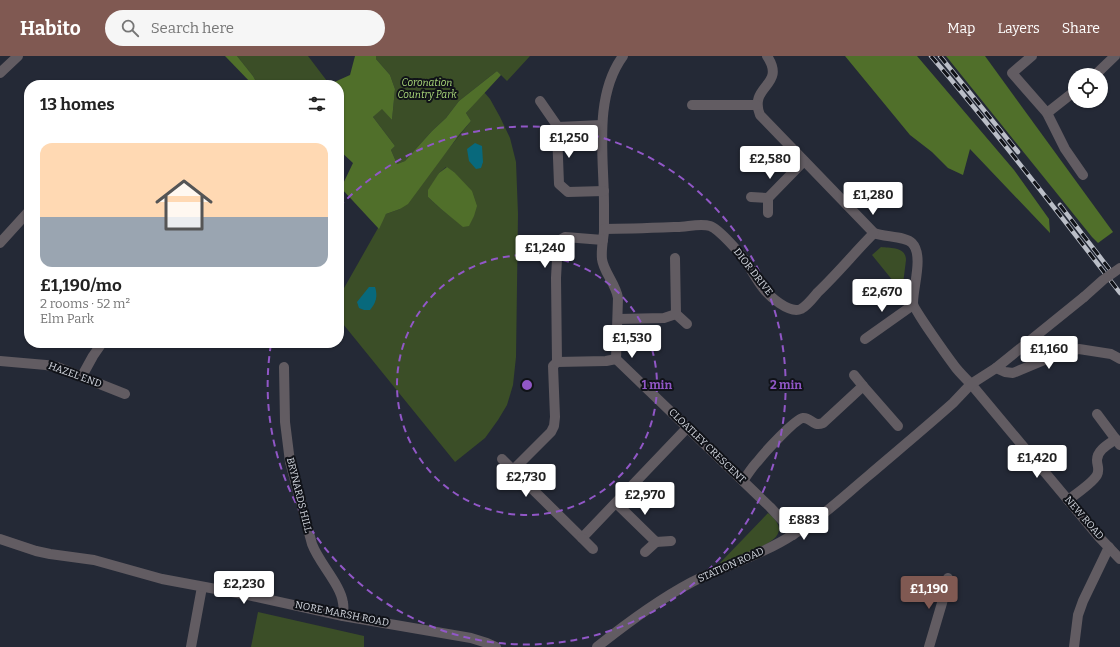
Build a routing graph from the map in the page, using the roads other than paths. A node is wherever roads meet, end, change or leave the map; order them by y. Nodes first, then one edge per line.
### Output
1 (18, 56) edge
2 (623, 56) edge
3 (767, 56) edge
4 (1032, 56) edge
5 (1115, 56) edge
6 (1103, 68) edge
7 (0, 73) edge
8 (1068, 96) edge
9 (540, 101) dead end
10 (692, 105) dead end
11 (757, 105) junction
12 (1046, 113) junction
13 (602, 125) junction
14 (558, 127) junction
15 (804, 161) junction
16 (1083, 176) dead end
17 (604, 191) junction
18 (751, 197) dead end
19 (768, 198) junction
20 (768, 213) dead end
21 (24, 217) edge
22 (874, 233) junction
23 (603, 235) junction
24 (544, 241) dead end
25 (558, 241) junction
26 (0, 243) edge
27 (675, 258) dead end
28 (1120, 268) edge
29 (913, 304) junction
30 (676, 314) junction
31 (618, 319) junction
32 (687, 324) dead end
33 (864, 339) dead end
34 (99, 348) edge
35 (616, 359) junction
36 (1120, 360) edge
37 (0, 361) edge
38 (556, 362) junction
39 (284, 367) dead end
40 (996, 368) junction
41 (854, 375) dead end
42 (82, 376) junction
43 (971, 384) junction
44 (863, 386) junction
45 (125, 394) dead end
46 (1097, 414) dead end
47 (898, 426) dead end
48 (687, 428) junction
49 (1118, 442) edge
50 (502, 459) dead end
51 (513, 470) junction
52 (743, 481) junction
53 (1068, 500) junction
54 (616, 503) junction
55 (793, 535) junction
56 (582, 538) junction
57 (0, 539) edge
58 (670, 541) dead end
59 (656, 542) junction
60 (1109, 547) junction
61 (593, 549) dead end
62 (645, 552) dead end
63 (1120, 559) edge
64 (948, 578) dead end
65 (202, 587) junction
66 (343, 616) junction
67 (191, 647) edge
68 (496, 647) edge
69 (597, 647) edge
70 (929, 647) edge
71 (1074, 647) edge

1 - 7 street
2 - 13 street
3 - 11 street
4 - 12 street
5 - 6 street
8 - 12 street
9 - 14 street
10 - 11 street
11 - 15 street
12 - 16 street
13 - 14 street
13 - 17 street
14 - 17 street
15 - 19 street
15 - 22 street
17 - 23 street
18 - 19 street
19 - 20 street
21 - 26 street
22 - 23 street, DIOR DRIVE
22 - 29 street
23 - 25 street, DIOR DRIVE
23 - 31 street
24 - 25 street, DIOR DRIVE
25 - 38 street
27 - 30 street
28 - 40 street, STATION ROAD, bridge
29 - 33 street
29 - 43 street
30 - 31 street
30 - 32 street
31 - 35 street
34 - 42 street
35 - 38 street
35 - 48 street, CLOATLEY CRESCENT
36 - 40 street
37 - 42 street, HAZEL END
38 - 51 street
39 - 66 street, BRYNARDS HILL
40 - 43 street, STATION ROAD
41 - 44 street
42 - 45 street, HAZEL END
43 - 53 street, NEW ROAD
43 - 55 street, STATION ROAD
44 - 47 street
44 - 52 street
46 - 49 street
48 - 52 street, CLOATLEY CRESCENT
48 - 54 street
49 - 53 street
50 - 51 street
51 - 56 street
52 - 55 street, CLOATLEY CRESCENT
53 - 60 street, NEW ROAD
54 - 56 street
54 - 59 street
55 - 69 street, STATION ROAD
56 - 61 street
57 - 65 street, NORE MARSH ROAD
58 - 59 street
59 - 62 street
60 - 63 street, NEW ROAD
60 - 71 street
64 - 70 street
65 - 66 street, NORE MARSH ROAD
65 - 67 street
66 - 68 street, NORE MARSH ROAD

